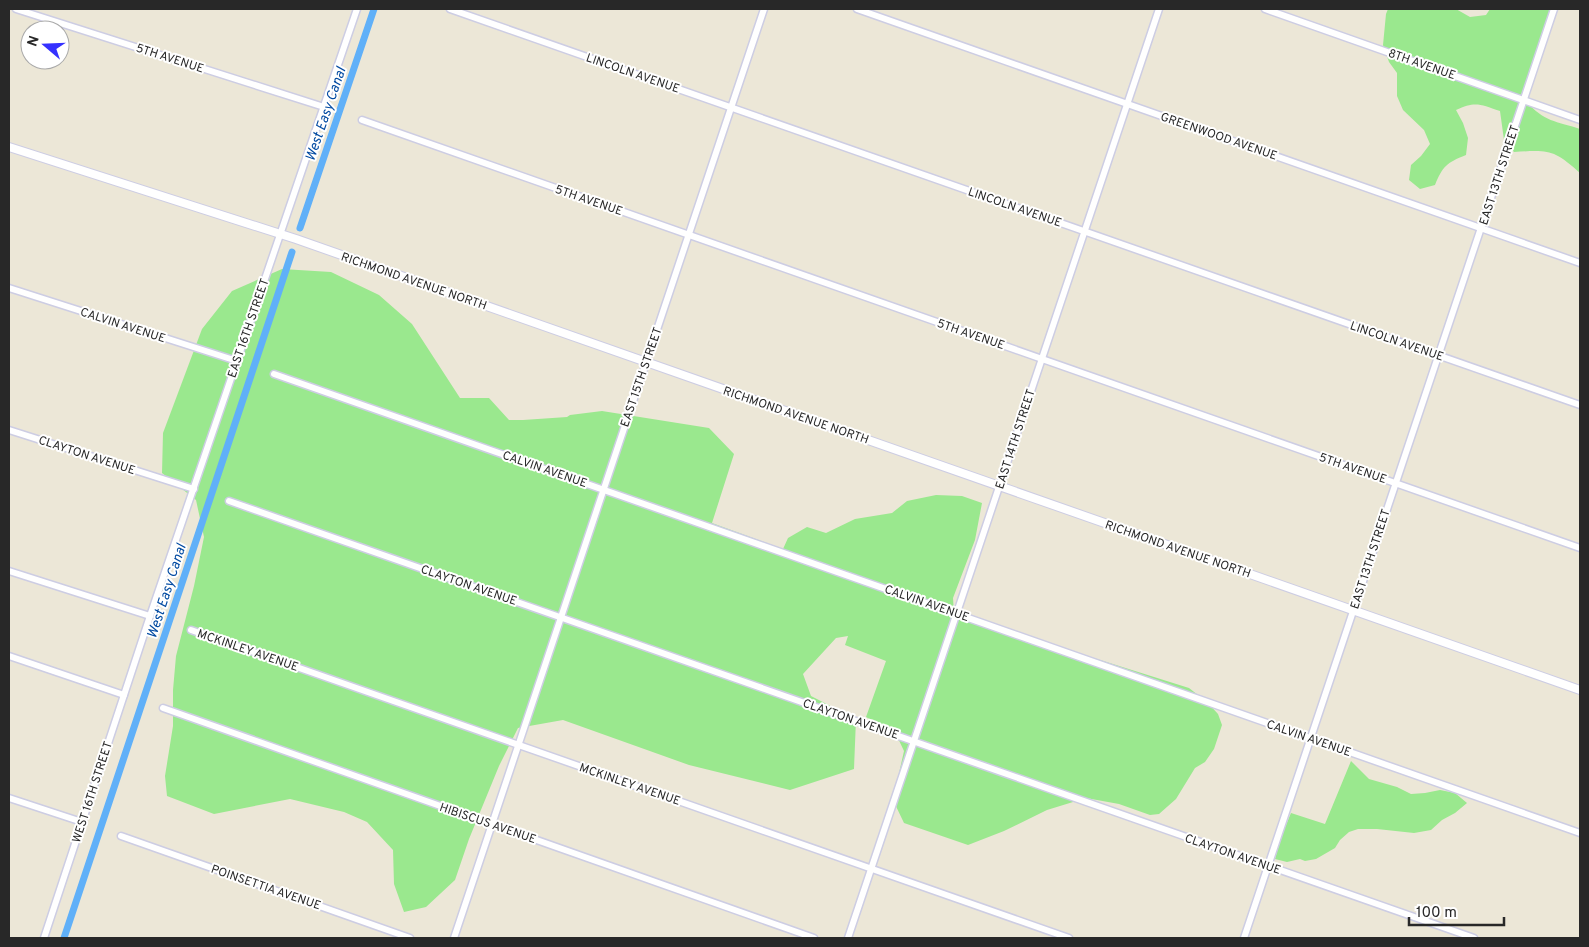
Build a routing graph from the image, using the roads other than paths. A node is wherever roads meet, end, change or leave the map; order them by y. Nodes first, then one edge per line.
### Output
1 (16, 9) edge
2 (357, 9) edge
3 (450, 9) edge
4 (764, 9) edge
5 (857, 9) edge
6 (1159, 9) edge
7 (1265, 9) edge
8 (1554, 9) edge
9 (1524, 100) junction
10 (1128, 104) junction
11 (324, 107) junction
12 (731, 107) junction
13 (362, 120) dead end
14 (1580, 120) edge
15 (9, 147) edge
16 (1481, 228) junction
17 (1084, 232) junction
18 (280, 234) junction
19 (688, 235) junction
20 (1580, 262) edge
21 (9, 288) edge
22 (1438, 355) junction
23 (1042, 359) junction
24 (237, 361) junction
25 (646, 362) junction
26 (274, 374) dead end
27 (1580, 405) edge
28 (9, 430) edge
29 (1396, 483) junction
30 (999, 486) junction
31 (194, 489) junction
32 (603, 490) junction
33 (229, 501) dead end
34 (1580, 548) edge
35 (9, 571) edge
36 (1353, 610) junction
37 (956, 614) junction
38 (150, 616) junction
39 (560, 617) junction
40 (190, 630) dead end
41 (140, 646) joint
42 (9, 656) edge
43 (1580, 690) edge
44 (124, 695) junction
45 (162, 708) dead end
46 (1310, 738) junction
47 (914, 741) junction
48 (518, 745) junction
49 (9, 798) edge
50 (82, 822) junction
51 (491, 824) junction
52 (1580, 833) edge
53 (121, 836) dead end
54 (1268, 866) junction
55 (871, 869) junction
56 (44, 938) edge
57 (410, 938) edge
58 (454, 938) edge
59 (814, 938) edge
60 (848, 938) edge
61 (1069, 938) edge
62 (1244, 938) edge
63 (1474, 938) edge

1 - 11 street, 5TH AVENUE
2 - 11 street, EAST 16TH STREET
3 - 12 street, LINCOLN AVENUE
4 - 12 street, EAST 15TH STREET
5 - 10 street, GREENWOOD AVENUE
6 - 10 street, EAST 14TH STREET
7 - 9 street, 8TH AVENUE
8 - 9 street, EAST 13TH STREET
9 - 14 street, 8TH AVENUE
9 - 16 street, EAST 13TH STREET
10 - 16 street, GREENWOOD AVENUE
10 - 17 street, EAST 14TH STREET
11 - 18 street, EAST 16TH STREET
12 - 17 street, LINCOLN AVENUE
12 - 19 street, EAST 15TH STREET
13 - 19 street, 5TH AVENUE
15 - 18 street, RICHMOND AVENUE NORTH
16 - 20 street, GREENWOOD AVENUE
16 - 22 street, EAST 13TH STREET
17 - 22 street, LINCOLN AVENUE
17 - 23 street, EAST 14TH STREET
18 - 24 street, EAST 16TH STREET
18 - 25 street, RICHMOND AVENUE NORTH
19 - 23 street, 5TH AVENUE
19 - 25 street, EAST 15TH STREET
21 - 24 street, CALVIN AVENUE
22 - 27 street, LINCOLN AVENUE
22 - 29 street, EAST 13TH STREET
23 - 29 street, 5TH AVENUE
23 - 30 street, EAST 14TH STREET
24 - 31 street, EAST 16TH STREET
25 - 30 street, RICHMOND AVENUE NORTH
25 - 32 street, EAST 15TH STREET
26 - 32 street, CALVIN AVENUE
28 - 31 street, CLAYTON AVENUE
29 - 34 street, 5TH AVENUE
29 - 36 street, EAST 13TH STREET
30 - 36 street, RICHMOND AVENUE NORTH
30 - 37 street, EAST 14TH STREET
31 - 38 street, EAST 16TH STREET
32 - 37 street, CALVIN AVENUE
32 - 39 street, EAST 15TH STREET
33 - 39 street, CLAYTON AVENUE
35 - 38 street
36 - 43 street, RICHMOND AVENUE NORTH
36 - 46 street, EAST 13TH STREET
37 - 46 street, CALVIN AVENUE
37 - 47 street, EAST 14TH STREET
38 - 41 street, EAST 16TH STREET
39 - 47 street, CLAYTON AVENUE
39 - 48 street, EAST 15TH STREET
40 - 48 street, MCKINLEY AVENUE
41 - 44 street, WEST 16TH STREET
42 - 44 street
44 - 50 street, WEST 16TH STREET
45 - 51 street, HIBISCUS AVENUE
46 - 52 street, CALVIN AVENUE
46 - 54 street, EAST 13TH STREET
47 - 54 street, CLAYTON AVENUE
47 - 55 street, EAST 14TH STREET
48 - 51 street, EAST 15TH STREET
48 - 55 street, MCKINLEY AVENUE
49 - 50 street
50 - 56 street, WEST 16TH STREET
51 - 58 street, EAST 15TH STREET
51 - 59 street, HIBISCUS AVENUE
53 - 57 street, POINSETTIA AVENUE
54 - 62 street, EAST 13TH STREET
54 - 63 street, CLAYTON AVENUE
55 - 60 street, EAST 14TH STREET
55 - 61 street, MCKINLEY AVENUE

